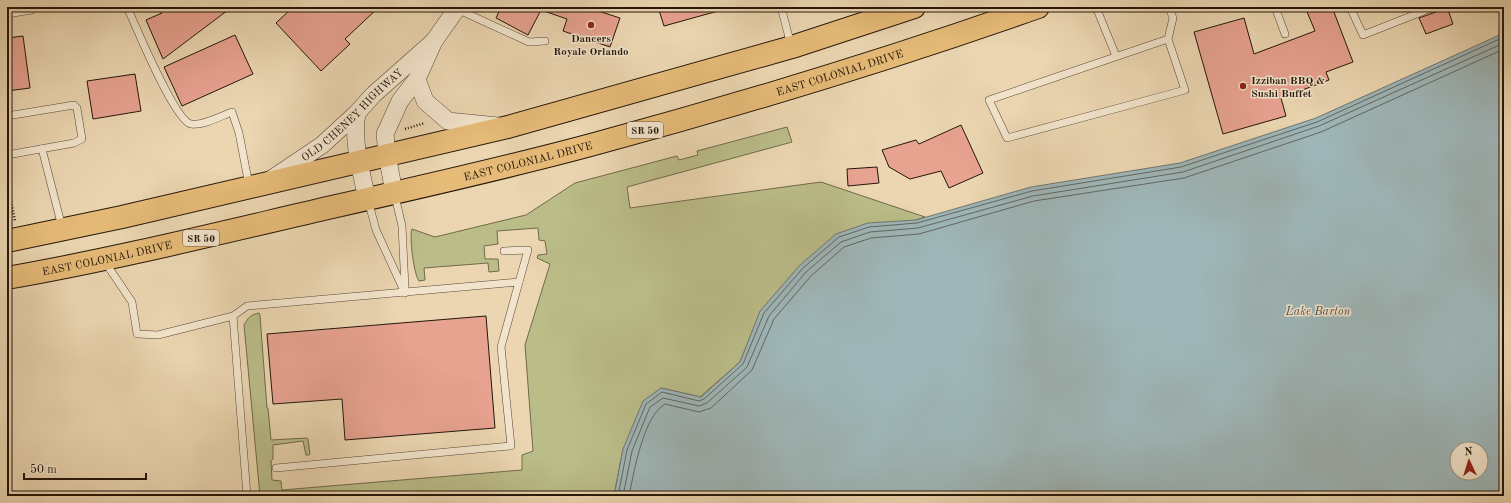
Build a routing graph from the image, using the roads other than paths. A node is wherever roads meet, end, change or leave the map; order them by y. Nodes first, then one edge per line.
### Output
1 (31, 7) edge
2 (127, 7) edge
3 (781, 7) edge
4 (1038, 7) edge
5 (1096, 7) edge
6 (1169, 7) edge
7 (1275, 7) edge
8 (1350, 7) edge
9 (1434, 7) edge
10 (457, 8) edge
11 (909, 8) edge
12 (7, 11) edge
13 (1016, 12) edge
14 (1285, 34) dead end
15 (1168, 39) junction
16 (434, 41) junction
17 (545, 41) dead end
18 (792, 47) junction
19 (1116, 56) junction
20 (417, 79) junction
21 (357, 113) junction
22 (7, 116) edge
23 (508, 127) junction
24 (42, 149) junction
25 (386, 154) junction
26 (7, 155) edge
27 (359, 161) junction
28 (257, 185) junction
29 (394, 193) junction
30 (367, 199) junction
31 (63, 230) junction
32 (11, 231) edge
33 (504, 251) dead end
34 (103, 260) junction
35 (7, 278) edge
36 (519, 282) junction
37 (405, 293) junction
38 (233, 316) junction
39 (276, 468) dead end
40 (248, 496) edge

1 - 12 street
2 - 28 lane
3 - 18 lane
4 - 13 highway, EAST COLONIAL DRIVE / SR 50
5 - 19 lane
6 - 15 lane
7 - 14 lane
8 - 9 lane
10 - 16 street, OLD CHENEY HIGHWAY
10 - 17 lane
11 - 18 highway
13 - 29 highway, EAST COLONIAL DRIVE / SR 50
15 - 19 lane
15 - 19 lane
16 - 20 street, OLD CHENEY HIGHWAY
16 - 21 street, OLD CHENEY HIGHWAY
18 - 23 highway
20 - 23 street
20 - 25 street, OLD CHENEY HIGHWAY
21 - 27 street
21 - 28 street, OLD CHENEY HIGHWAY
22 - 24 lane
23 - 25 highway
24 - 26 lane
24 - 31 lane
25 - 27 highway
25 - 29 street, OLD CHENEY HIGHWAY
27 - 28 highway
27 - 30 street
28 - 31 highway
29 - 30 highway, EAST COLONIAL DRIVE / SR 50
29 - 37 lane
30 - 34 highway, EAST COLONIAL DRIVE / SR 50
30 - 37 lane
31 - 32 highway
33 - 36 lane
34 - 35 highway, EAST COLONIAL DRIVE / SR 50
34 - 38 lane
36 - 37 lane
36 - 39 lane
37 - 38 lane
38 - 40 lane

